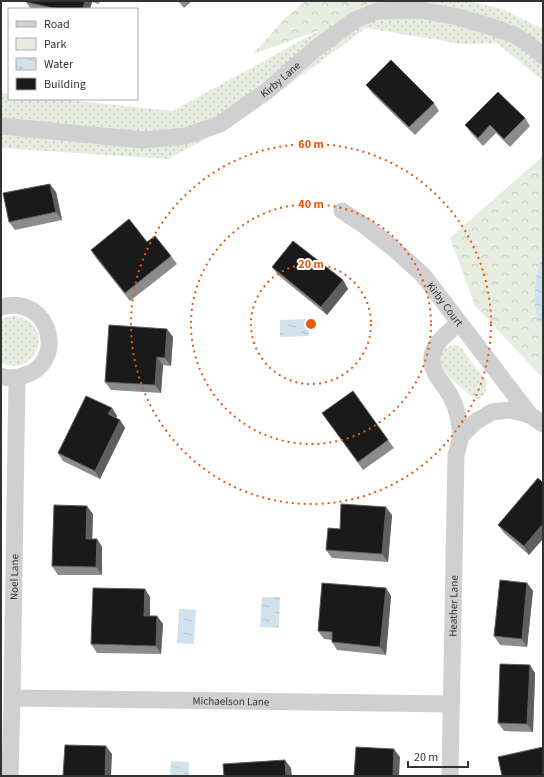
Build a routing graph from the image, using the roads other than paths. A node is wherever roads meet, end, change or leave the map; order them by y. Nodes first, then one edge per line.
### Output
1 (543, 56) edge
2 (1, 126) edge
3 (342, 211) dead end
4 (1, 307) edge
5 (459, 323) junction
6 (9, 377) edge
7 (537, 419) edge
8 (461, 436) junction
9 (12, 698) junction
10 (451, 704) junction
11 (10, 776) edge
12 (450, 776) edge

1 - 2 street, Kirby Lane
3 - 5 street, Kirby Court
4 - 6 street, Noel Lane
5 - 7 street, Kirby Court
5 - 8 street, Heather Lane
6 - 9 street, Noel Lane
7 - 8 street
8 - 10 street, Heather Lane
9 - 10 street, Michaelson Lane
9 - 11 street, Noel Lane
10 - 12 street, Heather Lane

